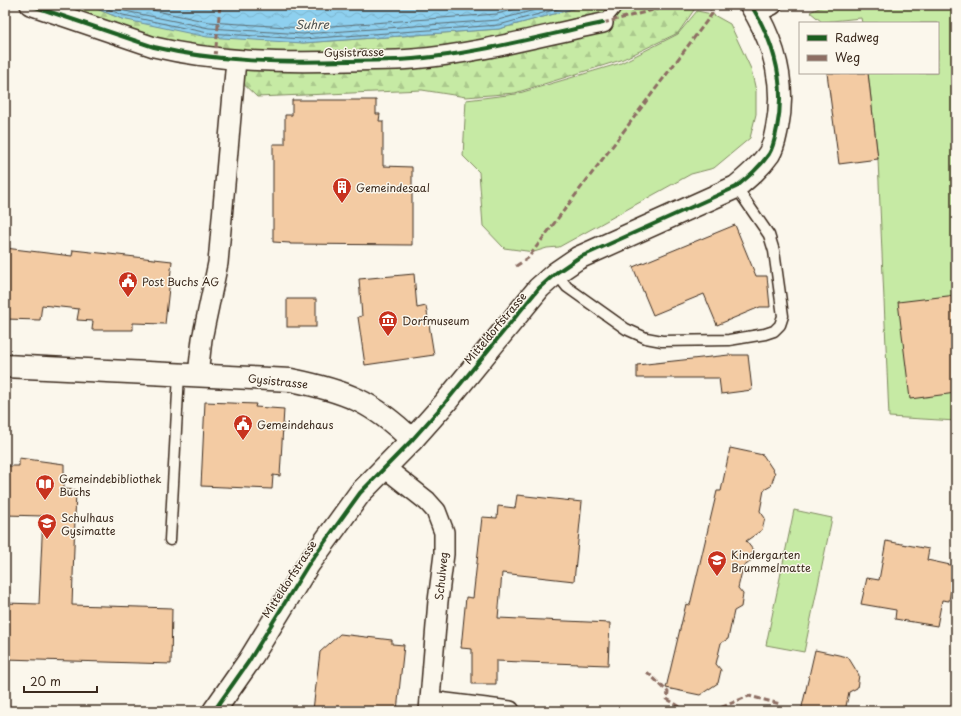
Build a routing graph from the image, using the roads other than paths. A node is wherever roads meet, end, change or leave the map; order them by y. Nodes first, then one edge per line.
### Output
1 (30, 5) edge
2 (618, 5) edge
3 (759, 8) edge
4 (603, 23) joint
5 (236, 60) junction
6 (736, 187) junction
7 (556, 273) junction
8 (5, 366) edge
9 (189, 374) junction
10 (412, 440) junction
11 (384, 467) junction
12 (170, 540) dead end
13 (429, 706) edge
14 (214, 711) edge
15 (510, 711) edge

1 - 5 street, Gysistrasse
2 - 4 lane
3 - 6 main road, Mitteldorfstrasse
4 - 5 street, Gysistrasse
5 - 9 street
6 - 7 main road, Mitteldorfstrasse
6 - 7 lane
7 - 10 main road, Mitteldorfstrasse
8 - 9 main road, Gysistrasse
9 - 10 main road, Gysistrasse
9 - 12 lane
10 - 11 main road, Mitteldorfstrasse
11 - 13 street, Schulweg
11 - 14 main road, Mitteldorfstrasse
13 - 15 street

